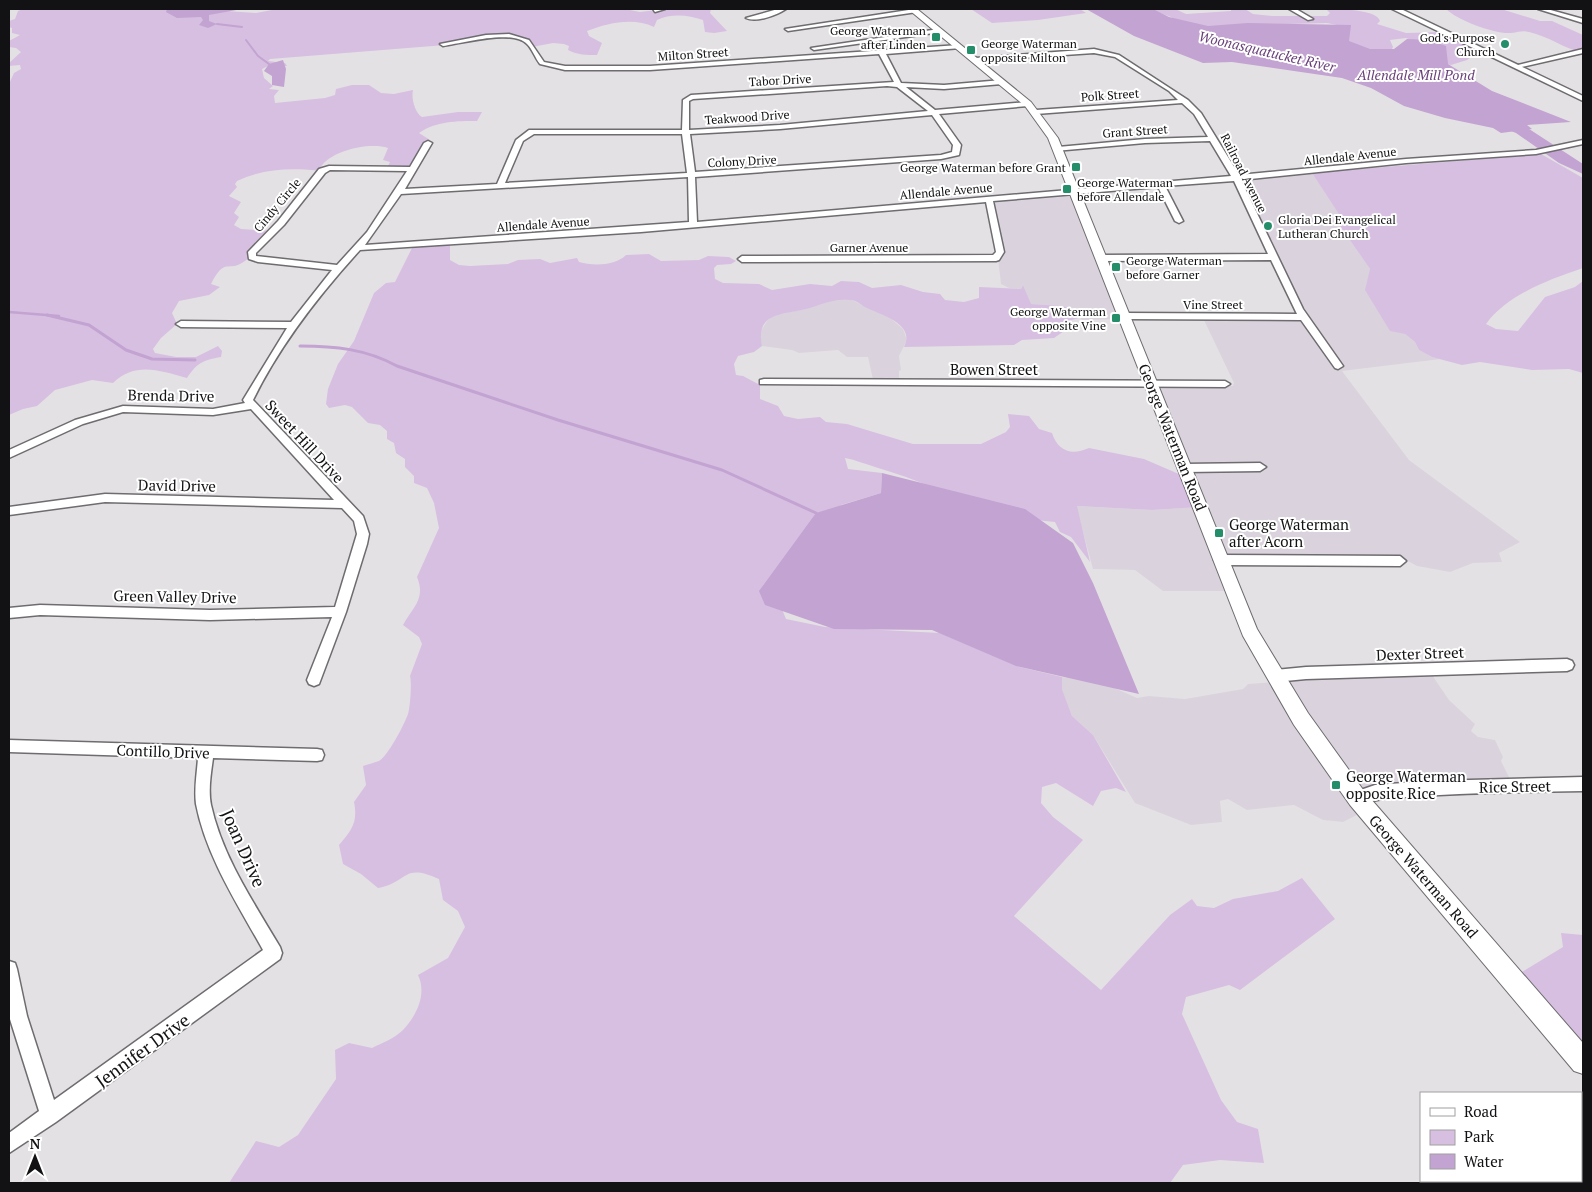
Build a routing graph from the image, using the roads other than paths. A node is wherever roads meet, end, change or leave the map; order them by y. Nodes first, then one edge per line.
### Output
1 (662, 9) edge
2 (783, 9) edge
3 (1292, 9) edge
4 (1396, 9) edge
5 (1541, 9) edge
6 (655, 10) edge
7 (913, 10) edge
8 (749, 18) dead end
9 (1580, 18) edge
10 (1310, 19) dead end
11 (788, 29) dead end
12 (939, 31) junction
13 (443, 44) dead end
14 (959, 47) junction
15 (814, 48) dead end
16 (1583, 51) edge
17 (882, 53) junction
18 (976, 60) junction
19 (1517, 66) junction
20 (1002, 82) junction
21 (898, 84) junction
22 (1583, 88) edge
23 (1568, 91) junction
24 (1583, 99) edge
25 (1186, 101) junction
26 (1032, 108) junction
27 (934, 112) junction
28 (686, 132) junction
29 (1214, 139) junction
30 (1583, 142) edge
31 (428, 143) dead end
32 (1058, 149) junction
33 (412, 169) junction
34 (691, 175) junction
35 (1237, 178) junction
36 (1160, 184) junction
37 (500, 186) junction
38 (1075, 191) junction
39 (399, 192) junction
40 (989, 199) junction
41 (1179, 221) dead end
42 (693, 224) junction
43 (358, 248) junction
44 (1274, 257) junction
45 (1102, 258) junction
46 (742, 259) dead end
47 (339, 268) junction
48 (1124, 316) junction
49 (1302, 317) junction
50 (181, 324) dead end
51 (294, 325) junction
52 (1338, 366) dead end
53 (764, 382) dead end
54 (1151, 383) junction
55 (1225, 384) dead end
56 (250, 406) junction
57 (9, 454) edge
58 (1260, 467) dead end
59 (1185, 468) junction
60 (344, 504) junction
61 (9, 511) edge
62 (1220, 560) junction
63 (1400, 561) dead end
64 (340, 612) junction
65 (9, 613) edge
66 (1567, 665) dead end
67 (1275, 676) junction
68 (314, 680) dead end
69 (9, 746) edge
70 (206, 752) junction
71 (317, 755) dead end
72 (1583, 784) edge
73 (1357, 798) junction
74 (274, 953) joint
75 (9, 969) edge
76 (1583, 1062) edge
77 (50, 1116) junction
78 (9, 1144) edge

1 - 6 street
2 - 8 street
3 - 10 street
4 - 19 street
5 - 9 street
7 - 11 street
7 - 12 main road, George Waterman Road
12 - 14 main road, George Waterman Road
12 - 15 street
13 - 17 street, Milton Street
14 - 17 street, Milton Street
14 - 18 main road, George Waterman Road
16 - 19 street
17 - 21 street, Colony Drive
18 - 20 main road, George Waterman Road
18 - 25 street, Railroad Avenue
19 - 23 street
20 - 21 street, Tabor Drive
20 - 26 main road, George Waterman Road
21 - 27 street, Colony Drive
21 - 28 street, Tabor Drive
22 - 23 street
23 - 24 street
25 - 26 street, Polk Street
25 - 29 street, Railroad Avenue
26 - 27 street, Teakwood Drive
26 - 32 main road, George Waterman Road
27 - 28 street, Teakwood Drive
27 - 34 street, Colony Drive
28 - 34 street, Tabor Drive
28 - 37 street, Teakwood Drive
29 - 32 street, Grant Street
29 - 35 street, Railroad Avenue
30 - 35 street, Allendale Avenue
31 - 33 street, Sweet Hill Drive
32 - 38 main road, George Waterman Road
33 - 39 street, Sweet Hill Drive
33 - 47 street, Cindy Circle
34 - 37 street, Colony Drive
34 - 42 street, Tabor Drive
35 - 36 street, Allendale Avenue
35 - 44 street, Railroad Avenue
36 - 38 street, Allendale Avenue
36 - 41 street
37 - 39 street, Colony Drive
38 - 40 street, Allendale Avenue
38 - 45 main road, George Waterman Road
39 - 43 street, Sweet Hill Drive
40 - 42 street, Allendale Avenue
40 - 46 street, Garner Avenue
42 - 43 street, Allendale Avenue
43 - 47 street, Sweet Hill Drive
44 - 45 street
44 - 49 street, Railroad Avenue
45 - 48 main road, George Waterman Road
47 - 51 street, Sweet Hill Drive
48 - 49 street, Vine Street
48 - 54 main road, George Waterman Road
49 - 52 street, Railroad Avenue
50 - 51 street
51 - 56 street, Sweet Hill Drive
53 - 54 street, Bowen Street
54 - 55 street, Bowen Street
54 - 59 main road, George Waterman Road
56 - 57 street, Brenda Drive
56 - 60 street, Sweet Hill Drive
58 - 59 street
59 - 62 main road, George Waterman Road
60 - 61 street, David Drive
60 - 64 street, Sweet Hill Drive
62 - 63 street
62 - 67 main road, George Waterman Road
64 - 65 street, Green Valley Drive
64 - 68 street, Sweet Hill Drive
66 - 67 street, Dexter Street
67 - 73 main road, George Waterman Road
69 - 70 street, Contillo Drive
70 - 71 street, Contillo Drive
70 - 74 street, Joan Drive
72 - 73 street, Rice Street
73 - 76 main road, George Waterman Road
74 - 77 street, Jennifer Drive
75 - 77 street
77 - 78 street, Jennifer Drive

